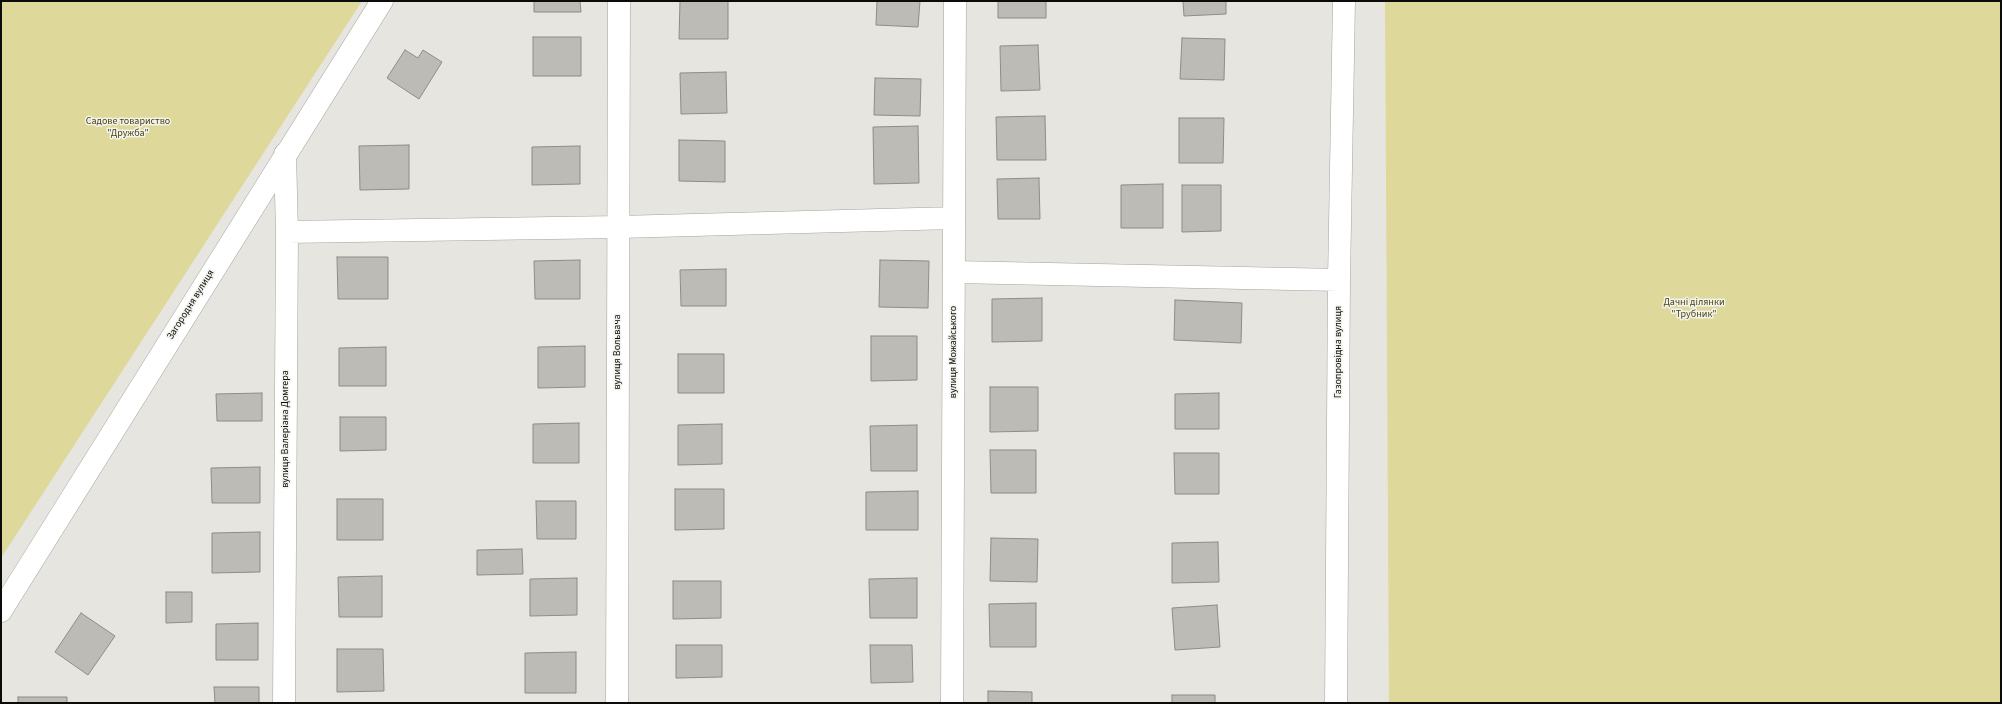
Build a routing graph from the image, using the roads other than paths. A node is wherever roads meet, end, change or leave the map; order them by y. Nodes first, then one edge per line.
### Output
1 (382, 1) edge
2 (619, 1) edge
3 (955, 1) edge
4 (1344, 1) edge
5 (285, 154) junction
6 (954, 218) junction
7 (619, 228) junction
8 (287, 232) junction
9 (954, 272) junction
10 (1339, 280) junction
11 (1, 611) edge
12 (284, 703) edge
13 (617, 703) edge
14 (952, 703) edge
15 (1336, 703) edge

1 - 5 street, Загородня вулиця
2 - 7 street, вулиця Вольвача
3 - 6 street, вулиця Можайського
4 - 10 street, Газопровідна вулиця
5 - 8 street, вулиця Валеріана Домгера
5 - 11 street, Загородня вулиця
6 - 7 street
6 - 9 street, вулиця Можайського
7 - 8 street
7 - 13 street, вулиця Вольвача
8 - 12 street, вулиця Валеріана Домгера
9 - 10 street
9 - 14 street, вулиця Можайського
10 - 15 street, Газопровідна вулиця

